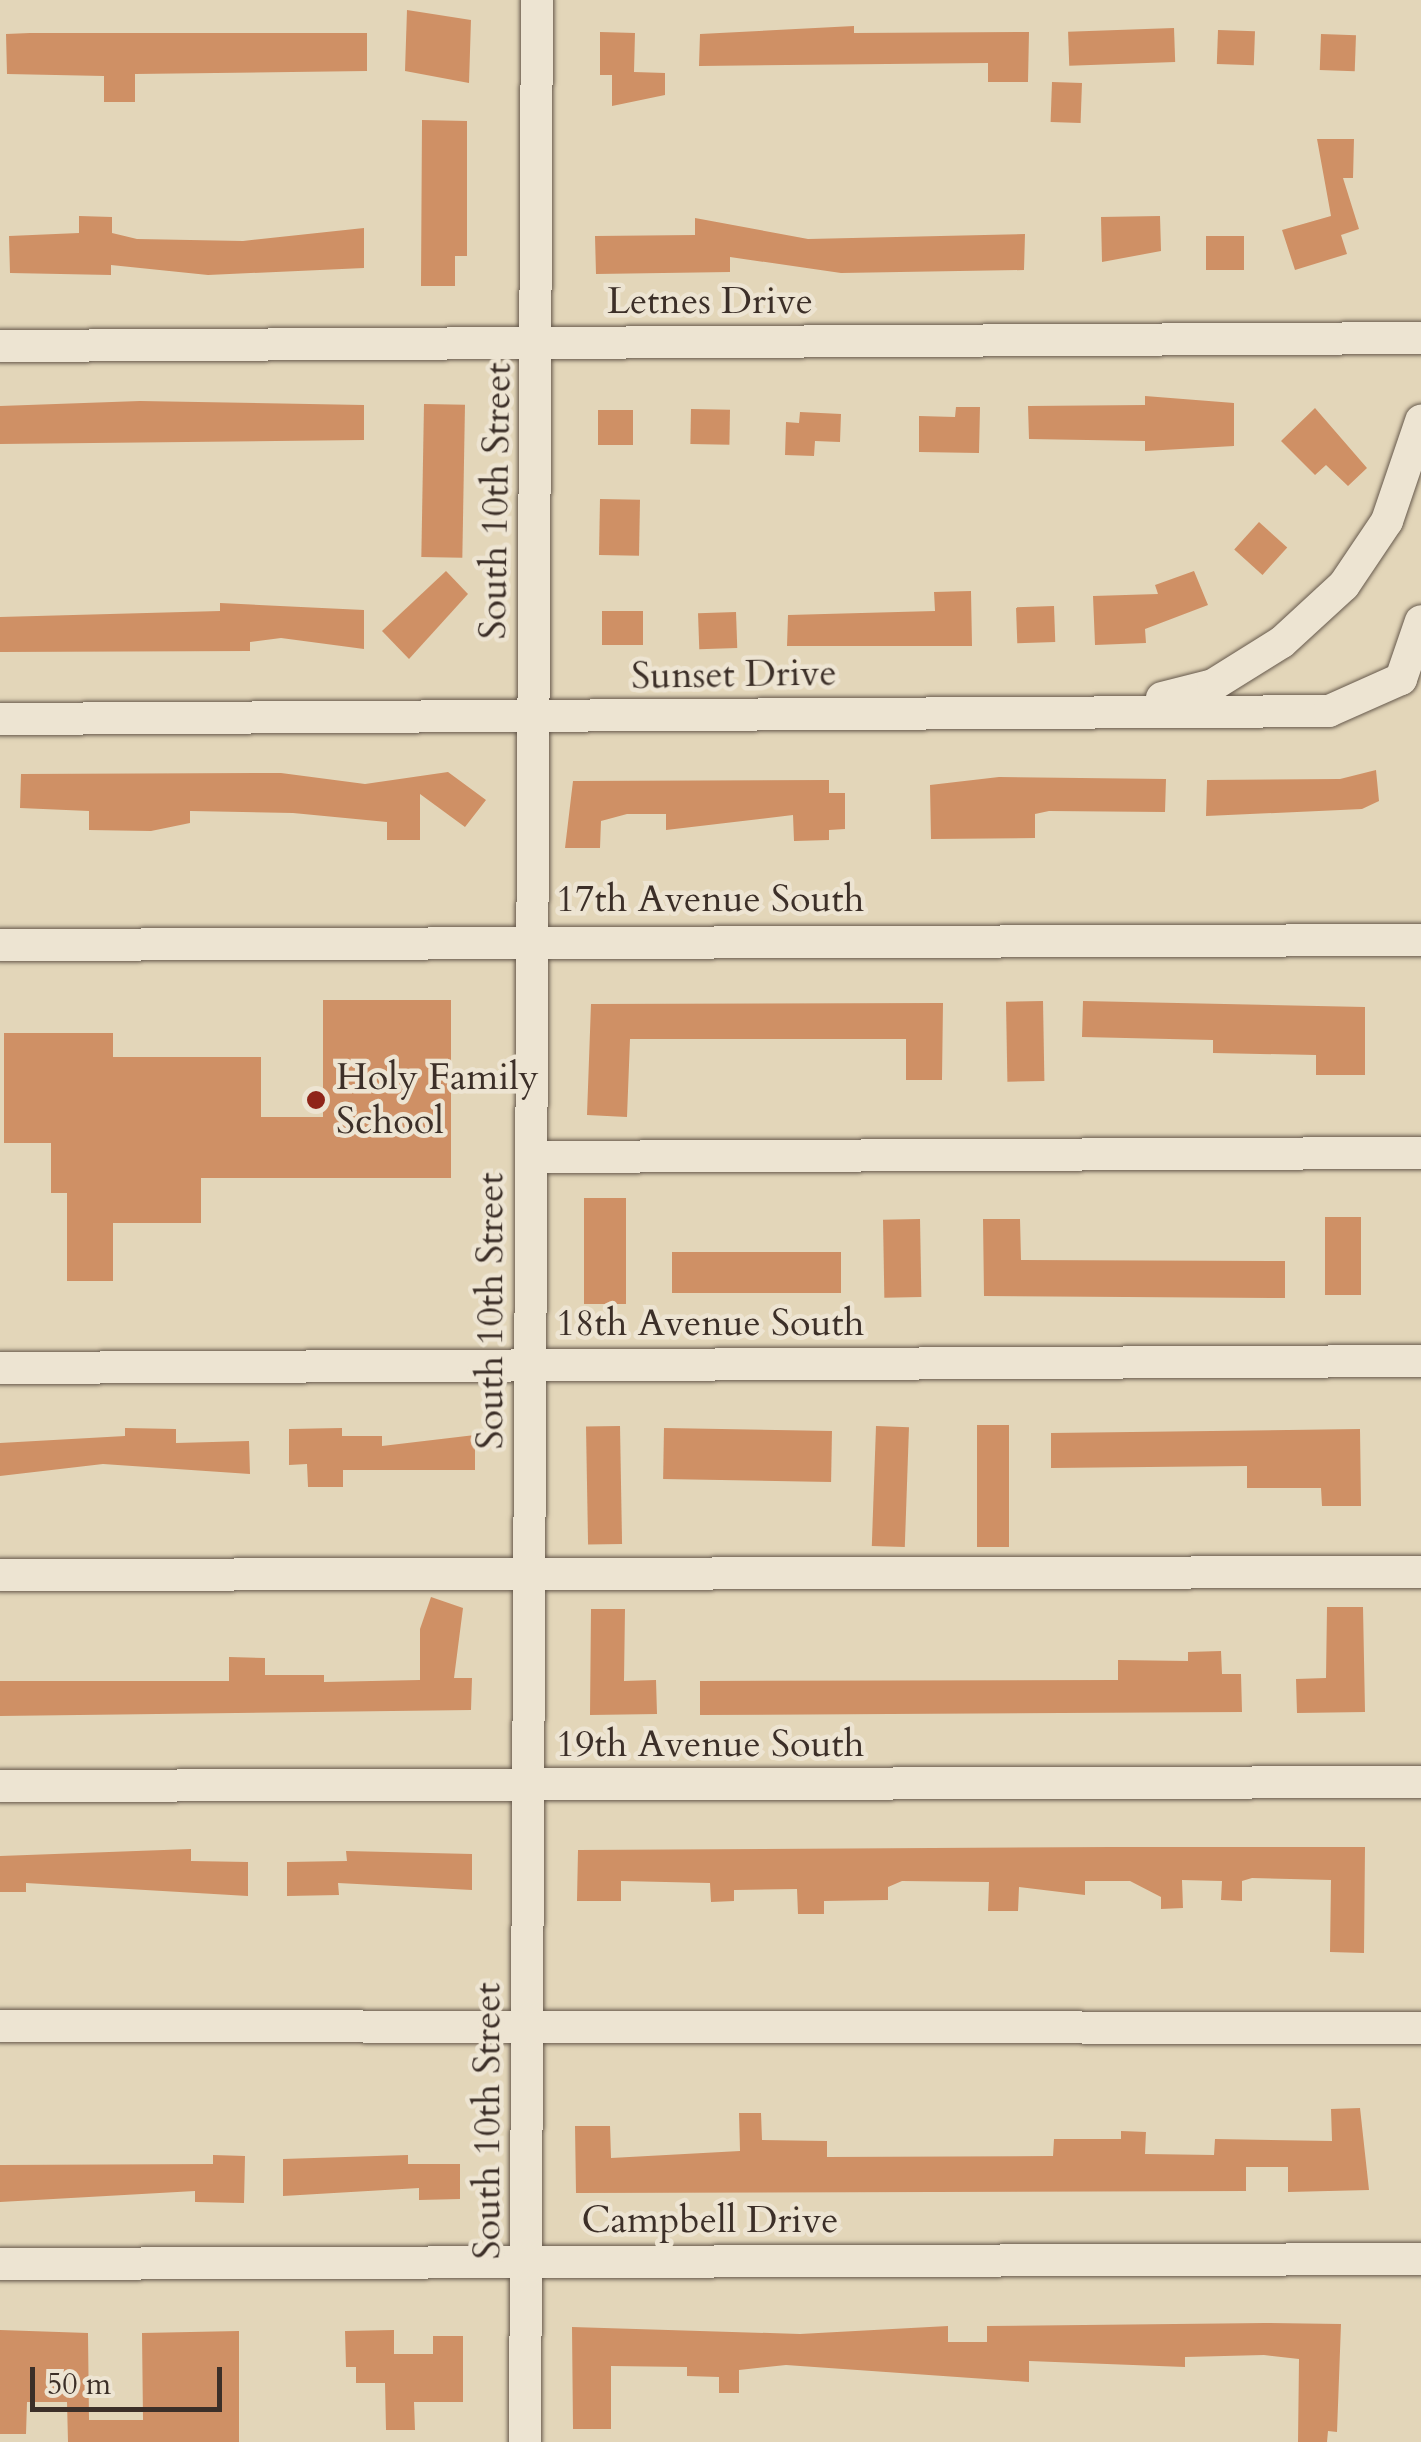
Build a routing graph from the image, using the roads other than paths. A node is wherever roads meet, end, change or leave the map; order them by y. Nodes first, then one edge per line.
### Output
1 (537, 0) edge
2 (1421, 338) edge
3 (538, 342) junction
4 (0, 346) edge
5 (1421, 421) edge
6 (1421, 620) edge
7 (1112, 710) junction
8 (534, 718) junction
9 (0, 719) edge
10 (533, 940) junction
11 (1421, 940) edge
12 (0, 945) edge
13 (1421, 1153) edge
14 (532, 1158) junction
15 (1421, 1361) edge
16 (532, 1365) junction
17 (0, 1368) edge
18 (1421, 1572) edge
19 (530, 1574) junction
20 (0, 1575) edge
21 (1421, 1782) edge
22 (529, 1785) junction
23 (0, 1786) edge
24 (0, 2026) edge
25 (528, 2026) junction
26 (1421, 2028) edge
27 (1421, 2259) edge
28 (528, 2262) junction
29 (0, 2264) edge
30 (525, 2442) edge

1 - 3 street, South 10th Street
2 - 3 street, Letnes Drive
3 - 4 street, Letnes Drive
3 - 8 street, South 10th Street
5 - 7 street
6 - 7 street, Sunset Drive
7 - 8 street, Sunset Drive
8 - 9 street, Sunset Drive
8 - 10 street, South 10th Street
10 - 11 street, 17th Avenue South
10 - 12 street, 17th Avenue South
10 - 14 street, South 10th Street
13 - 14 street
14 - 16 street, South 10th Street
15 - 16 street, 18th Avenue South
16 - 17 street, 18th Avenue South
16 - 19 street, South 10th Street
18 - 19 street
19 - 20 street
19 - 22 street, South 10th Street
21 - 22 street, 19th Avenue South
22 - 23 street, 19th Avenue South
22 - 25 street, South 10th Street
24 - 25 street
25 - 26 street
25 - 28 street, South 10th Street
27 - 28 street, Campbell Drive
28 - 29 street, Campbell Drive
28 - 30 street, South 10th Street

